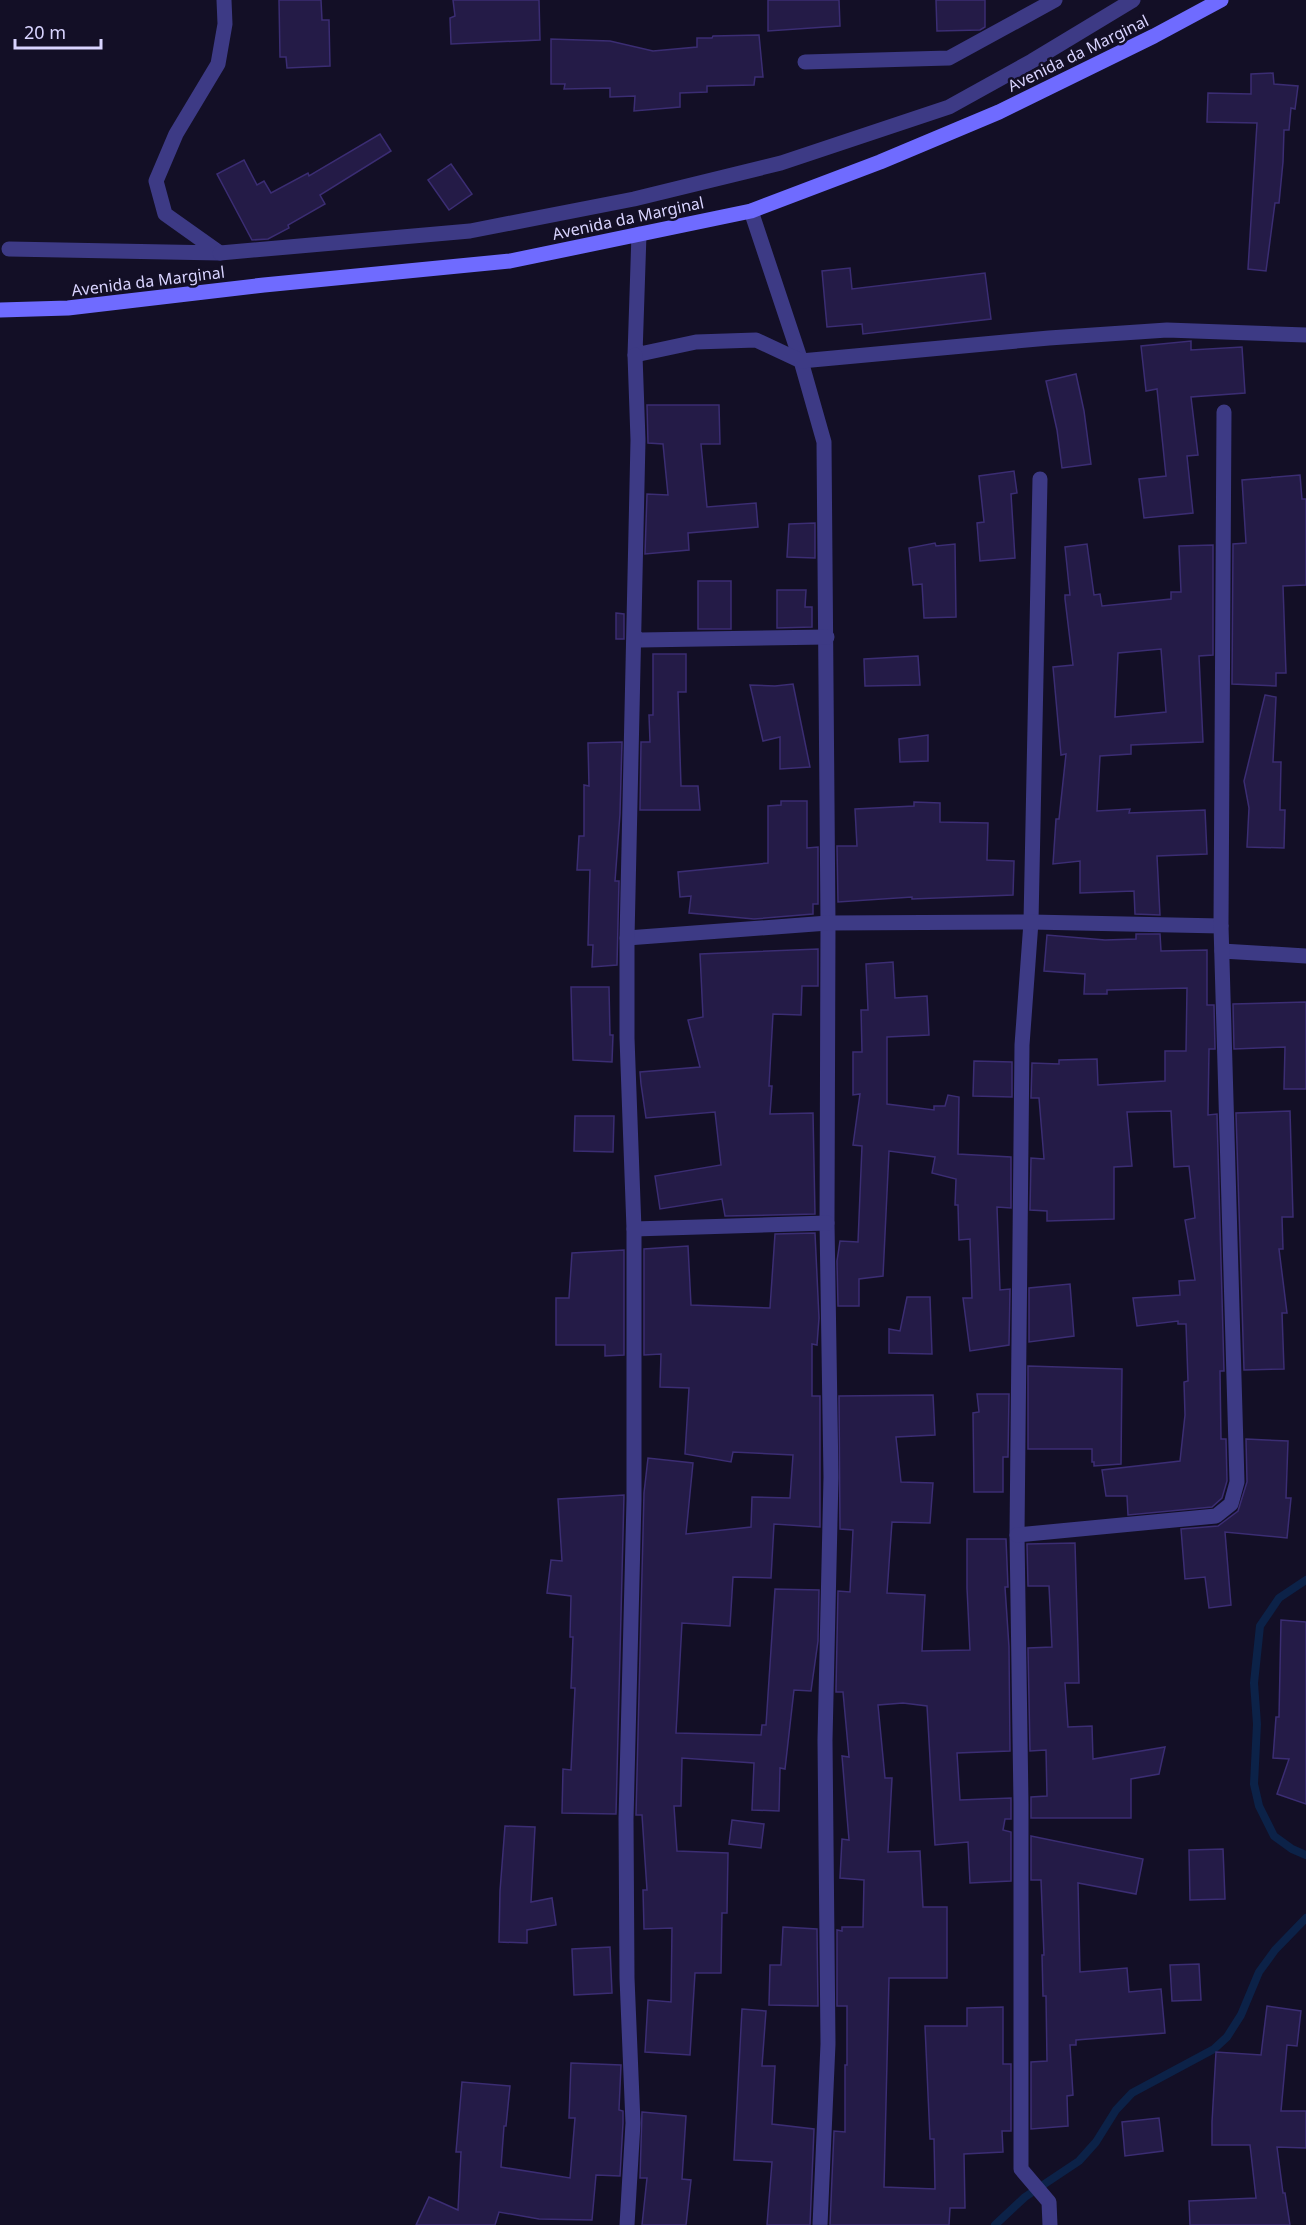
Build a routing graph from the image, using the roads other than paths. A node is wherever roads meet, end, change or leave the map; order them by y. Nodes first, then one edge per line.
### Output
1 (224, 0) edge
2 (1055, 0) edge
3 (1133, 0) edge
4 (1221, 0) edge
5 (805, 62) dead end
6 (751, 211) junction
7 (639, 234) junction
8 (9, 249) dead end
9 (220, 254) junction
10 (0, 310) edge
11 (1306, 335) edge
12 (635, 355) junction
13 (801, 362) junction
14 (1224, 412) dead end
15 (1040, 479) dead end
16 (635, 637) junction
17 (827, 637) junction
18 (1031, 922) junction
19 (828, 923) junction
20 (1221, 926) junction
21 (627, 938) junction
22 (1222, 951) junction
23 (1306, 956) edge
24 (827, 1223) junction
25 (634, 1229) junction
26 (1017, 1535) junction
27 (627, 2225) edge
28 (820, 2225) edge
29 (1050, 2225) edge

1 - 9 street
2 - 5 street
3 - 9 street
4 - 6 main road, Avenida da Marginal
6 - 7 main road, Avenida da Marginal
6 - 13 street
7 - 10 main road, Avenida da Marginal
7 - 12 street
8 - 9 street
11 - 13 street
12 - 13 street
12 - 16 street
13 - 17 street
14 - 20 street
15 - 18 street
16 - 17 street
16 - 21 street
17 - 19 street
18 - 19 street
18 - 20 street
18 - 26 street
19 - 21 street
19 - 24 street
20 - 22 street
21 - 25 street
22 - 23 street
22 - 26 street
24 - 25 street
24 - 28 street
25 - 27 street
26 - 29 street

